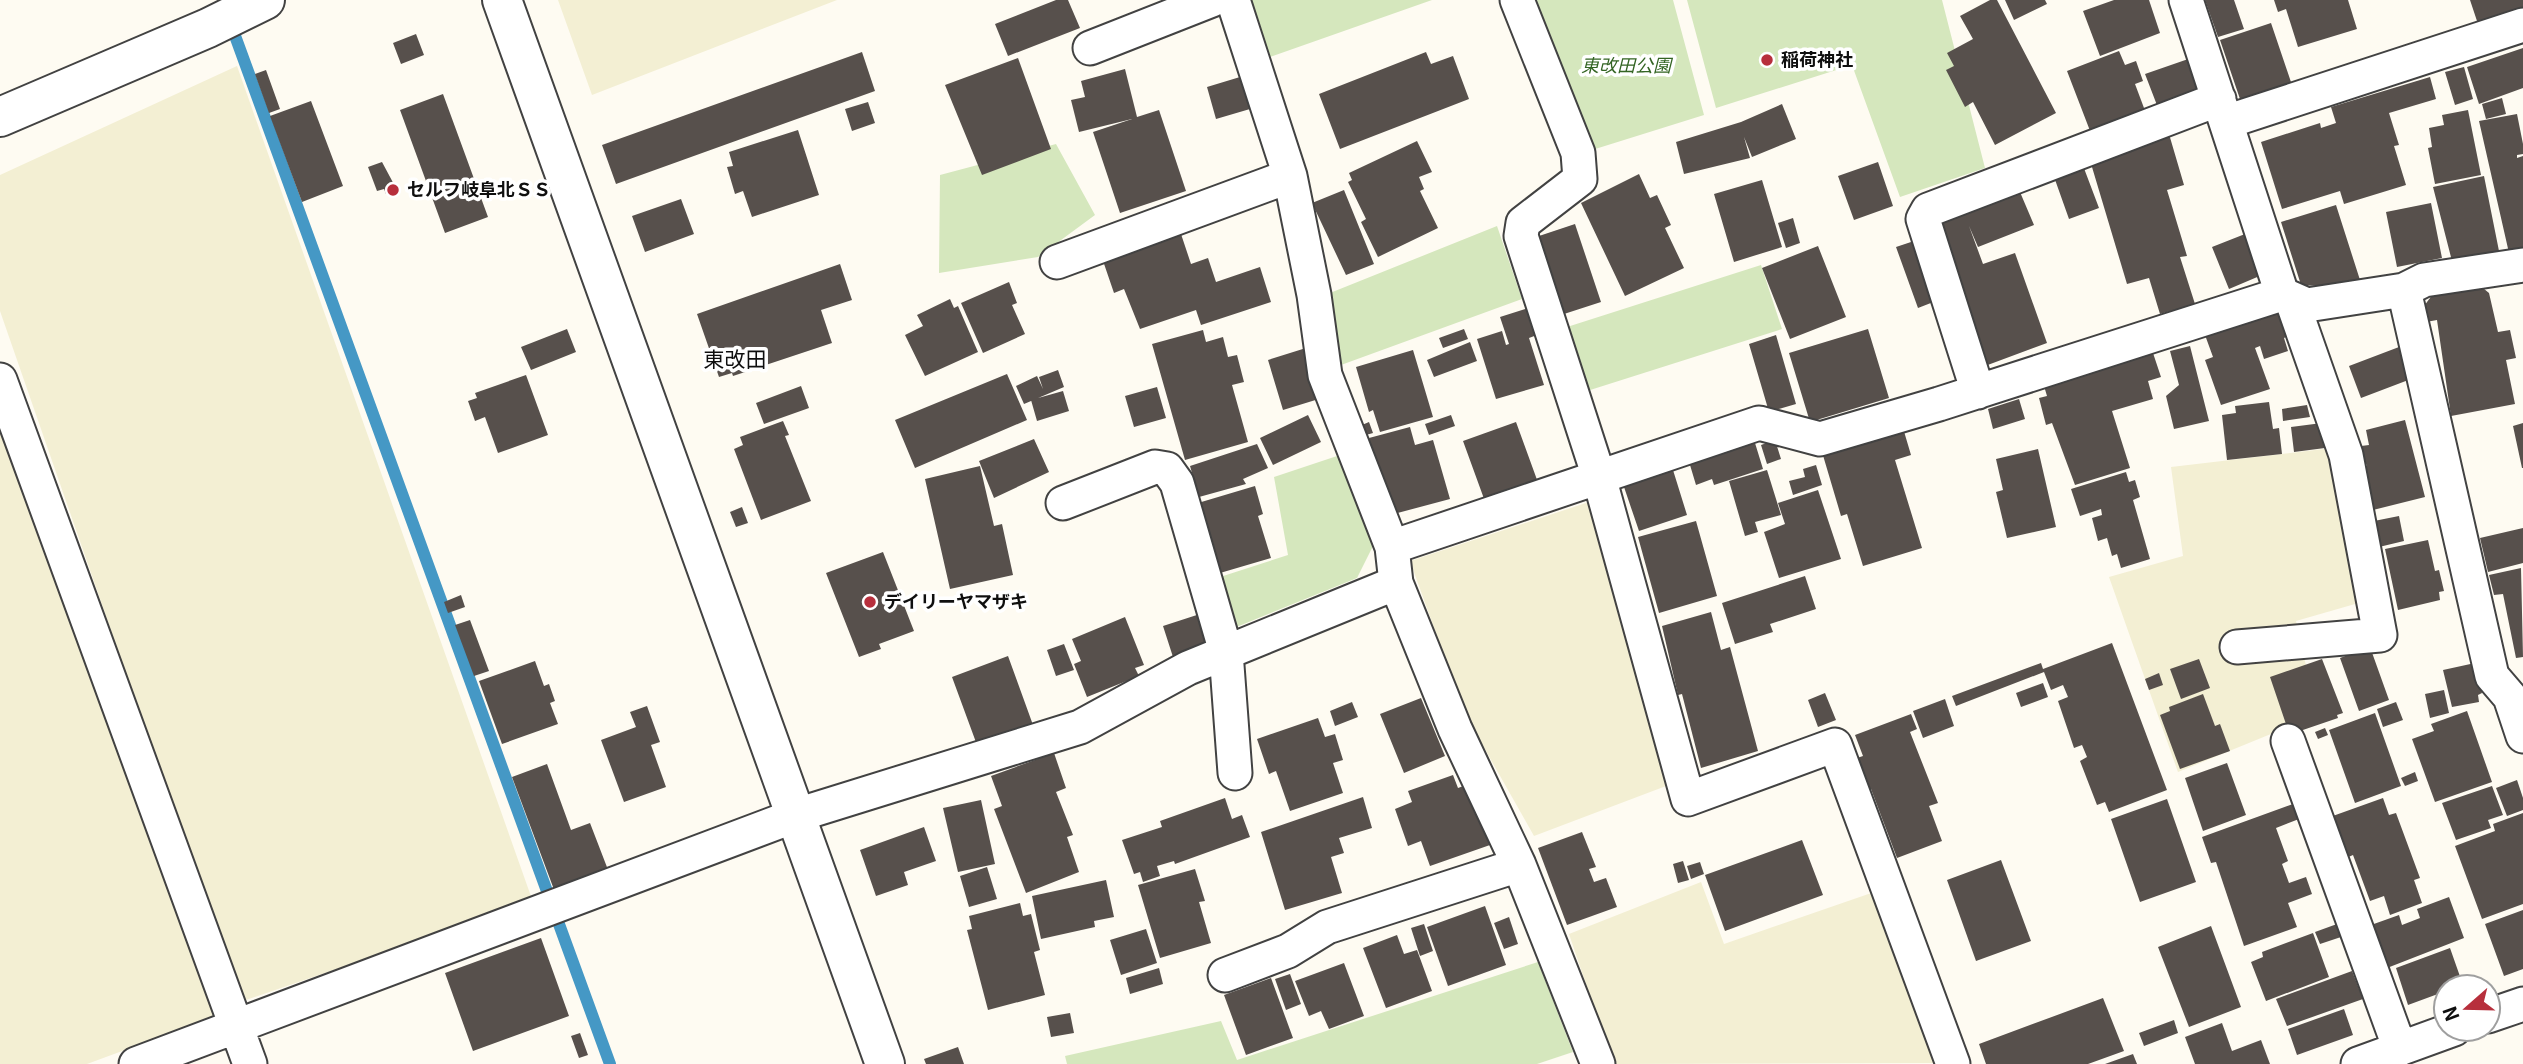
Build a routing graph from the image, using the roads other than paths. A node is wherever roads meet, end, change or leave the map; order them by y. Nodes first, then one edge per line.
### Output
1 (265, 0) edge
2 (502, 0) edge
3 (1212, 0) edge
4 (1233, 0) edge
5 (1517, 0) edge
6 (2186, 0) edge
7 (2523, 25) edge
8 (1090, 48) dead end
9 (2222, 111) junction
10 (0, 117) edge
11 (1290, 176) junction
12 (1057, 262) dead end
13 (2523, 265) edge
14 (2404, 290) junction
15 (2286, 296) junction
16 (0, 380) edge
17 (1978, 392) junction
18 (1599, 477) junction
19 (1063, 503) dead end
20 (1392, 547) junction
21 (1396, 583) junction
22 (2237, 647) dead end
23 (1226, 652) junction
24 (2513, 685) edge
25 (2523, 736) edge
26 (2288, 741) dead end
27 (1235, 773) dead end
28 (797, 815) junction
29 (1519, 865) junction
30 (1225, 975) dead end
31 (2523, 1004) edge
32 (2502, 1011) edge
33 (237, 1028) junction
34 (2432, 1037) edge
35 (2400, 1049) junction
36 (136, 1064) edge
37 (250, 1064) edge
38 (885, 1064) edge
39 (1598, 1064) edge
40 (1953, 1064) edge
41 (2358, 1064) edge

1 - 10 street
2 - 28 street
3 - 8 street
4 - 11 street
5 - 18 street
6 - 9 street
7 - 9 street
9 - 15 street
9 - 17 street
11 - 12 street
11 - 20 street
13 - 14 street
14 - 15 street
14 - 24 street
15 - 17 street
15 - 22 street
16 - 33 street
17 - 18 street
18 - 20 street
18 - 40 street
19 - 23 street
20 - 21 street
21 - 23 street
21 - 29 street
23 - 27 street
23 - 28 street
24 - 25 street
26 - 35 street
28 - 33 street
28 - 38 street
29 - 30 street
29 - 39 street
31 - 32 street
33 - 36 street
33 - 37 street
34 - 35 street
35 - 41 street

